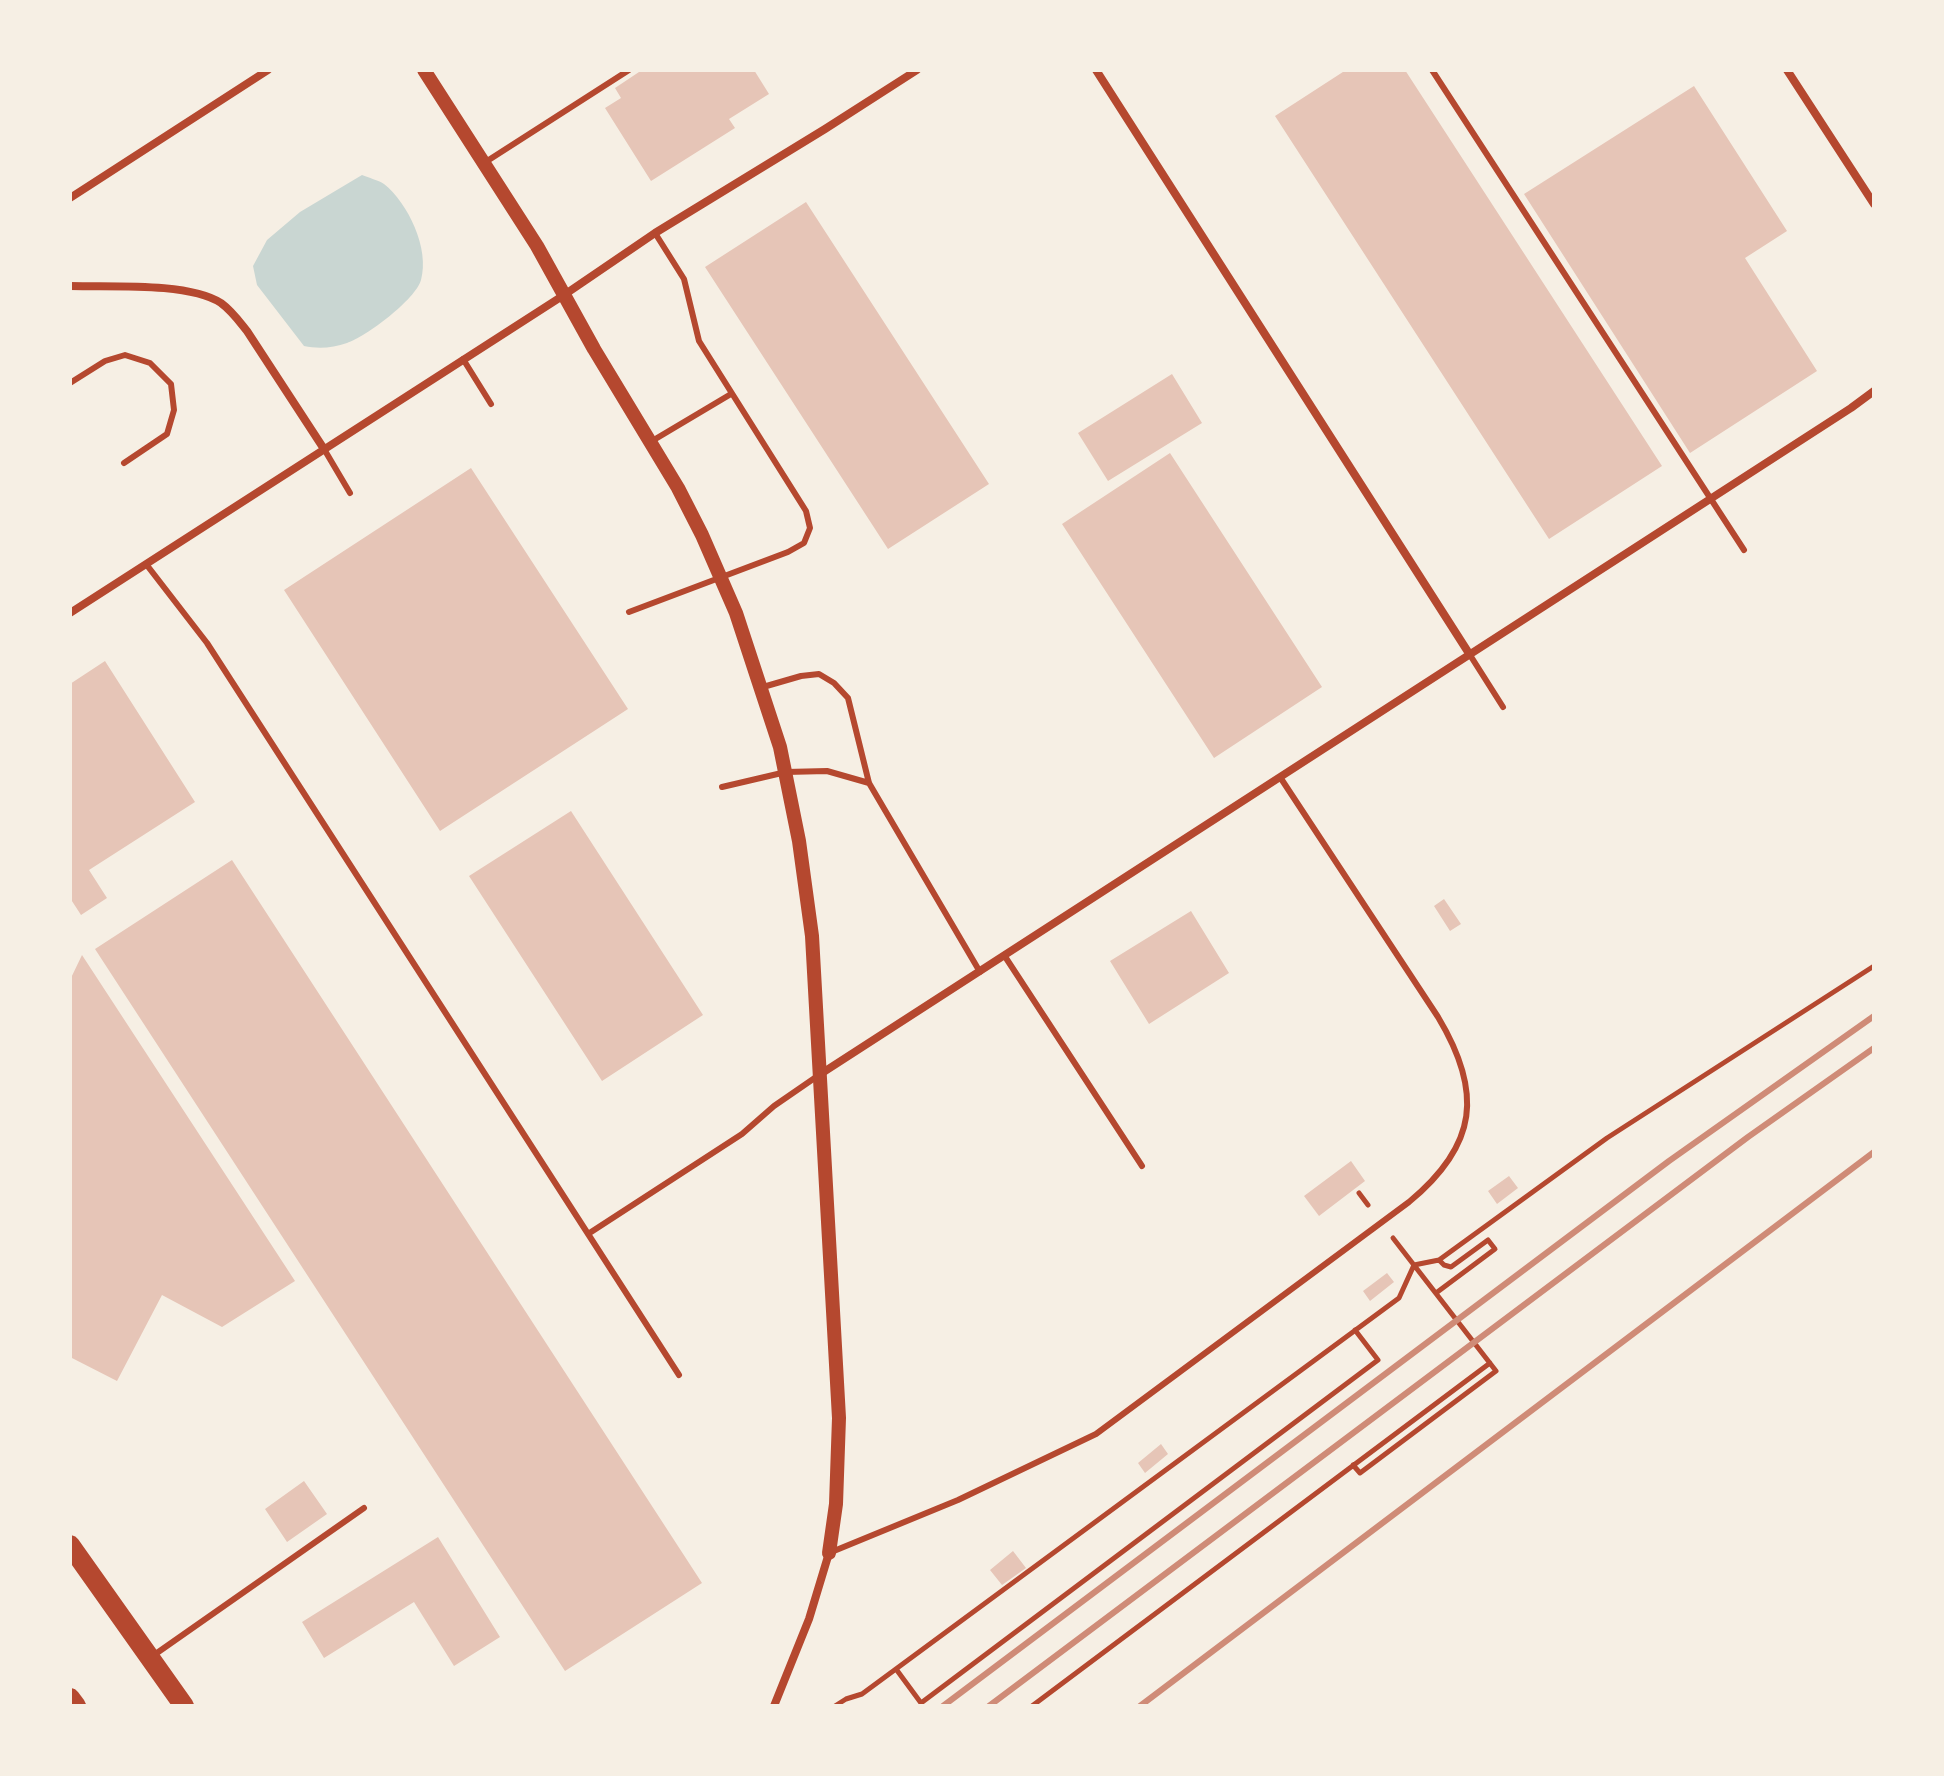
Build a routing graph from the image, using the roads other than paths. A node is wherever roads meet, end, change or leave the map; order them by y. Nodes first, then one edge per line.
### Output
1 (268, 70) edge
2 (424, 70) edge
3 (629, 70) edge
4 (917, 70) edge
5 (1096, 70) edge
6 (1432, 70) edge
7 (1787, 70) edge
8 (484, 163) junction
9 (70, 198) edge
10 (1874, 204) edge
11 (655, 233) junction
12 (70, 286) edge
13 (564, 295) junction
14 (463, 359) junction
15 (70, 383) edge
16 (1874, 391) edge
17 (731, 394) junction
18 (491, 404) dead end
19 (650, 442) junction
20 (324, 449) junction
21 (124, 463) dead end
22 (350, 493) dead end
23 (1709, 499) junction
24 (1744, 550) dead end
25 (146, 564) junction
26 (722, 577) junction
27 (629, 612) dead end
28 (70, 613) edge
29 (1470, 655) junction
30 (763, 687) junction
31 (1503, 707) dead end
32 (786, 772) junction
33 (1280, 777) junction
34 (869, 783) junction
35 (722, 787) dead end
36 (1004, 955) junction
37 (980, 972) junction
38 (819, 1075) junction
39 (1142, 1166) dead end
40 (588, 1234) junction
41 (679, 1375) dead end
42 (364, 1508) dead end
43 (70, 1545) edge
44 (829, 1553) junction
45 (151, 1657) junction
46 (70, 1698) edge
47 (76, 1706) edge
48 (184, 1706) edge
49 (774, 1706) edge

1 - 9 street
2 - 8 street
3 - 8 lane
4 - 11 street
5 - 29 street
6 - 23 lane
7 - 10 street
8 - 13 street
11 - 13 street
11 - 17 lane
12 - 20 street
13 - 14 street
13 - 19 street
14 - 18 lane
14 - 20 street
15 - 21 lane
16 - 23 street
17 - 19 lane
17 - 26 lane
19 - 26 street
20 - 22 lane
20 - 25 street
23 - 24 lane
23 - 29 street
25 - 28 street
25 - 40 lane
26 - 27 lane
26 - 30 street
29 - 31 lane
29 - 33 street
30 - 32 street
30 - 34 lane
32 - 34 lane
32 - 35 lane
32 - 38 street
33 - 36 street
33 - 44 lane
34 - 37 lane
36 - 37 street
36 - 39 lane
37 - 38 street
38 - 40 lane
38 - 44 street
40 - 41 lane
42 - 45 lane
43 - 45 main road
44 - 49 street
45 - 48 main road
46 - 47 main road

